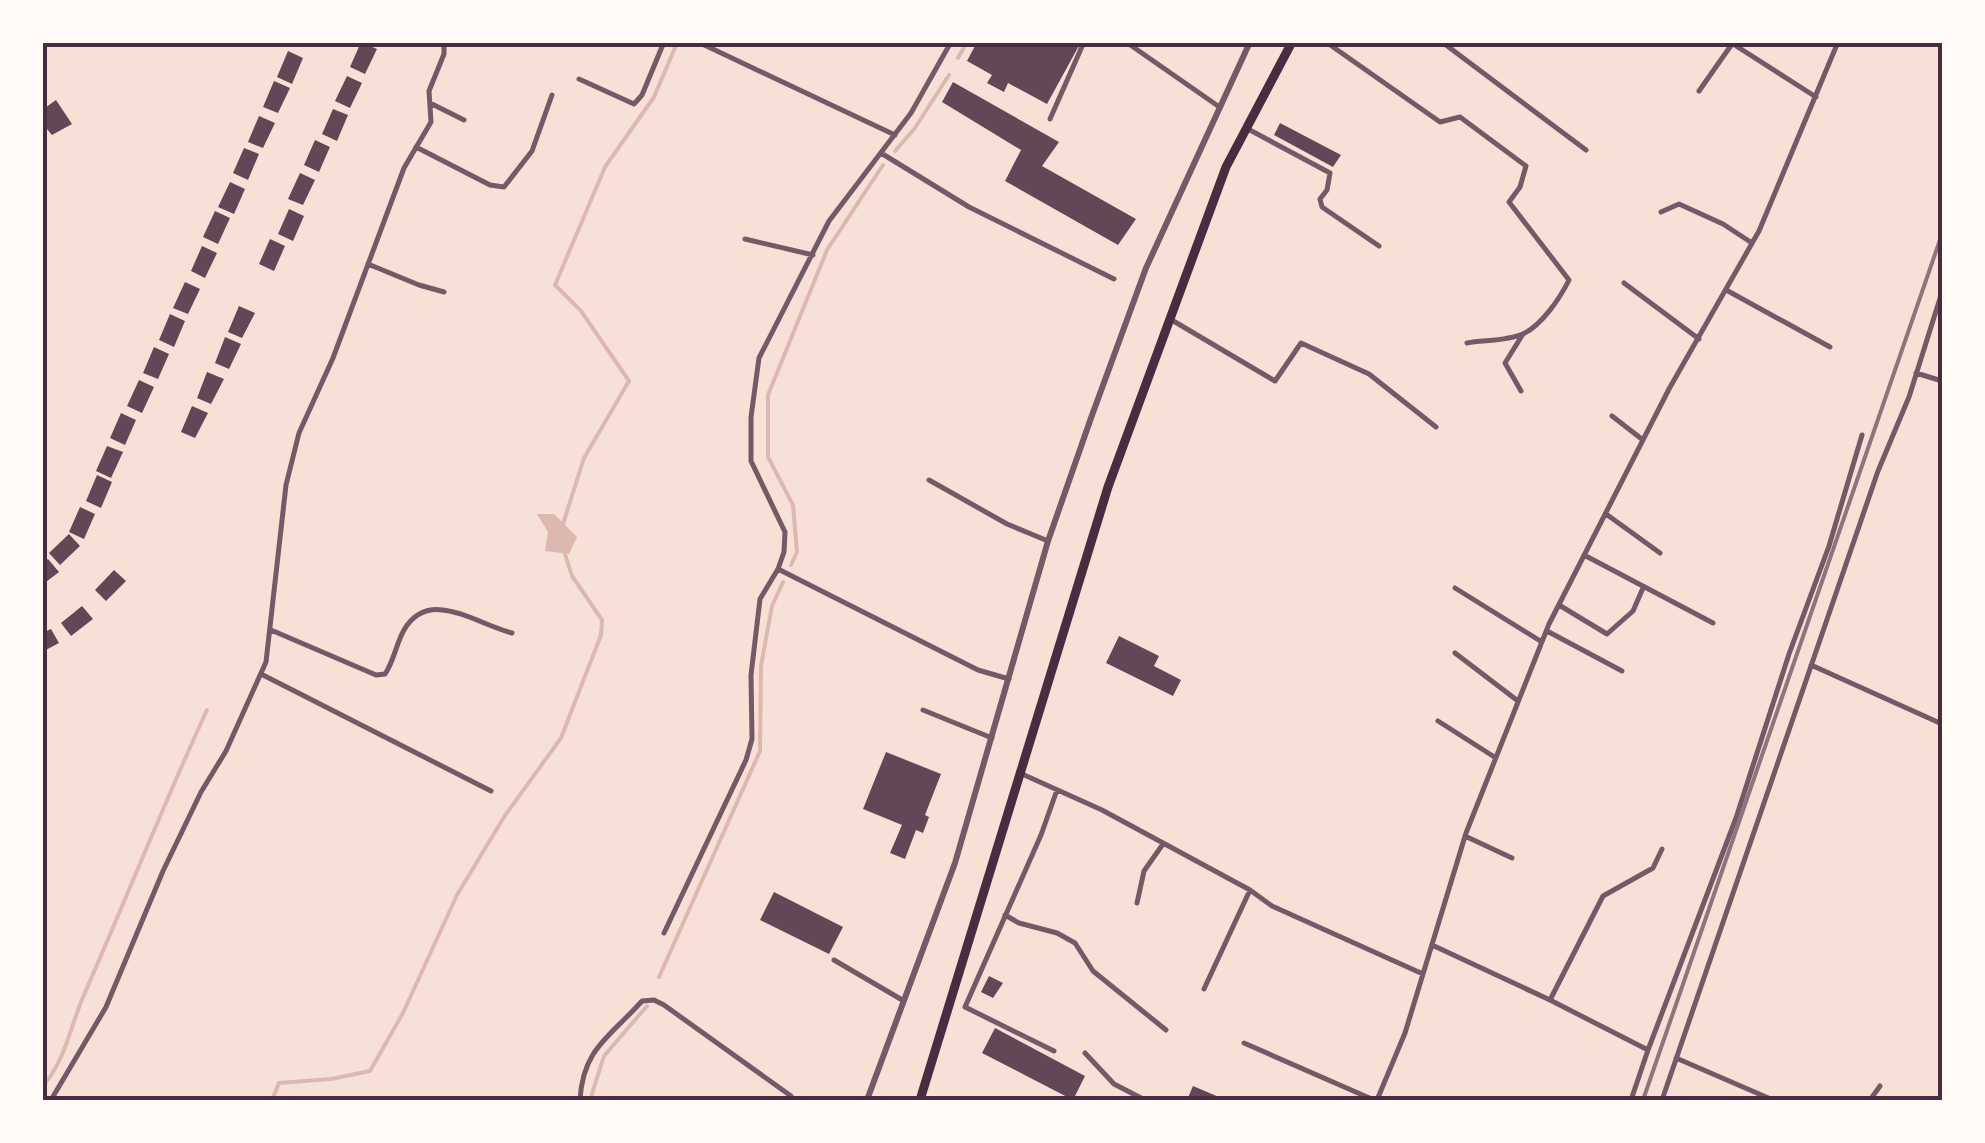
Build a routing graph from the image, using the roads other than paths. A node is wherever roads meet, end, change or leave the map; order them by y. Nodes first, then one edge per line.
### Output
1 (444, 42) edge
2 (664, 42) edge
3 (698, 42) edge
4 (950, 42) edge
5 (1084, 42) edge
6 (1126, 42) edge
7 (1250, 42) edge
8 (1292, 42) edge
9 (1326, 42) edge
10 (1442, 42) edge
11 (1838, 42) edge
12 (1731, 43) edge
13 (579, 79) dead end
14 (1700, 91) dead end
15 (552, 95) dead end
16 (1816, 97) junction
17 (430, 104) junction
18 (1218, 106) junction
19 (464, 120) dead end
20 (1050, 120) dead end
21 (1246, 128) junction
22 (895, 135) junction
23 (416, 147) junction
24 (1586, 150) dead end
25 (881, 153) junction
26 (1661, 212) dead end
27 (745, 239) dead end
28 (1752, 243) junction
29 (1379, 246) dead end
30 (813, 255) junction
31 (368, 264) junction
32 (1114, 280) dead end
33 (1624, 284) dead end
34 (1727, 290) junction
35 (444, 292) dead end
36 (1942, 292) edge
37 (1168, 318) junction
38 (1522, 334) junction
39 (1699, 339) junction
40 (1467, 343) dead end
41 (1830, 347) dead end
42 (1916, 373) junction
43 (1942, 381) edge
44 (1521, 391) dead end
45 (1612, 416) dead end
46 (1436, 427) dead end
47 (1862, 435) dead end
48 (1643, 440) junction
49 (929, 480) dead end
50 (1606, 514) junction
51 (1048, 541) junction
52 (1660, 554) dead end
53 (1584, 555) junction
54 (778, 569) junction
55 (1644, 586) junction
56 (1455, 588) dead end
57 (1559, 605) junction
58 (1713, 624) dead end
59 (271, 630) junction
60 (1547, 631) junction
61 (512, 633) dead end
62 (1542, 642) junction
63 (1455, 653) dead end
64 (1811, 665) junction
65 (1622, 670) dead end
66 (261, 674) junction
67 (1009, 678) junction
68 (1518, 702) junction
69 (923, 710) dead end
70 (1438, 720) dead end
71 (1942, 724) edge
72 (992, 738) junction
73 (1496, 758) junction
74 (1022, 774) junction
75 (1057, 790) junction
76 (490, 792) dead end
77 (1465, 836) junction
78 (1162, 844) junction
79 (1662, 848) dead end
80 (1512, 858) dead end
81 (1250, 890) junction
82 (1137, 902) dead end
83 (1004, 915) junction
84 (664, 933) dead end
85 (1432, 946) junction
86 (834, 960) dead end
87 (1423, 974) junction
88 (1204, 989) dead end
89 (1550, 1000) junction
90 (904, 1001) junction
91 (1166, 1030) dead end
92 (1244, 1042) dead end
93 (1648, 1050) junction
94 (1054, 1052) dead end
95 (1085, 1053) dead end
96 (1676, 1058) junction
97 (1880, 1086) dead end
98 (791, 1096) dead end
99 (51, 1100) edge
100 (580, 1100) edge
101 (867, 1100) edge
102 (920, 1100) edge
103 (1146, 1100) edge
104 (1375, 1100) edge
105 (1631, 1100) edge
106 (1662, 1100) edge
107 (1774, 1100) edge
108 (1870, 1100) edge

1 - 17 street
2 - 13 street
3 - 22 street
4 - 22 street
5 - 20 street
6 - 18 street
7 - 18 street
8 - 21 highway
9 - 38 street
10 - 24 street
11 - 16 street
12 - 14 street
12 - 16 street
15 - 23 street
16 - 28 street
17 - 19 street
17 - 23 street
18 - 51 street
21 - 29 street
21 - 37 highway
22 - 25 street
23 - 31 street
25 - 30 street
25 - 32 street
26 - 28 street
27 - 30 street
28 - 34 street
30 - 54 street
31 - 35 street
31 - 59 street
33 - 39 street
34 - 39 street
34 - 41 street
36 - 42 street
37 - 46 street
37 - 74 highway
38 - 40 street
38 - 44 street
39 - 48 street
42 - 43 street
42 - 64 street
45 - 48 street
47 - 93 street
48 - 50 street
49 - 51 street
50 - 52 street
50 - 53 street
51 - 67 street
53 - 55 street
53 - 57 street
54 - 67 street
54 - 84 street
55 - 57 street
55 - 58 street
56 - 62 street
57 - 60 street
59 - 61 street
59 - 66 street
60 - 62 street
60 - 65 street
62 - 68 street
63 - 68 street
64 - 71 street
64 - 96 street
66 - 76 street
66 - 99 street
67 - 72 street
68 - 73 street
69 - 72 street
70 - 73 street
72 - 90 street
73 - 77 street
74 - 75 street
74 - 102 highway
75 - 78 street
75 - 83 street
77 - 80 street
77 - 85 street
78 - 81 street
78 - 82 street
79 - 89 street
81 - 87 street
81 - 88 street
83 - 91 street
83 - 94 street
85 - 87 street
85 - 89 street
86 - 90 street
87 - 104 street
89 - 93 street
90 - 101 street
92 - 104 street
93 - 105 street
95 - 103 street
96 - 106 street
96 - 107 street
97 - 108 street
98 - 100 street

